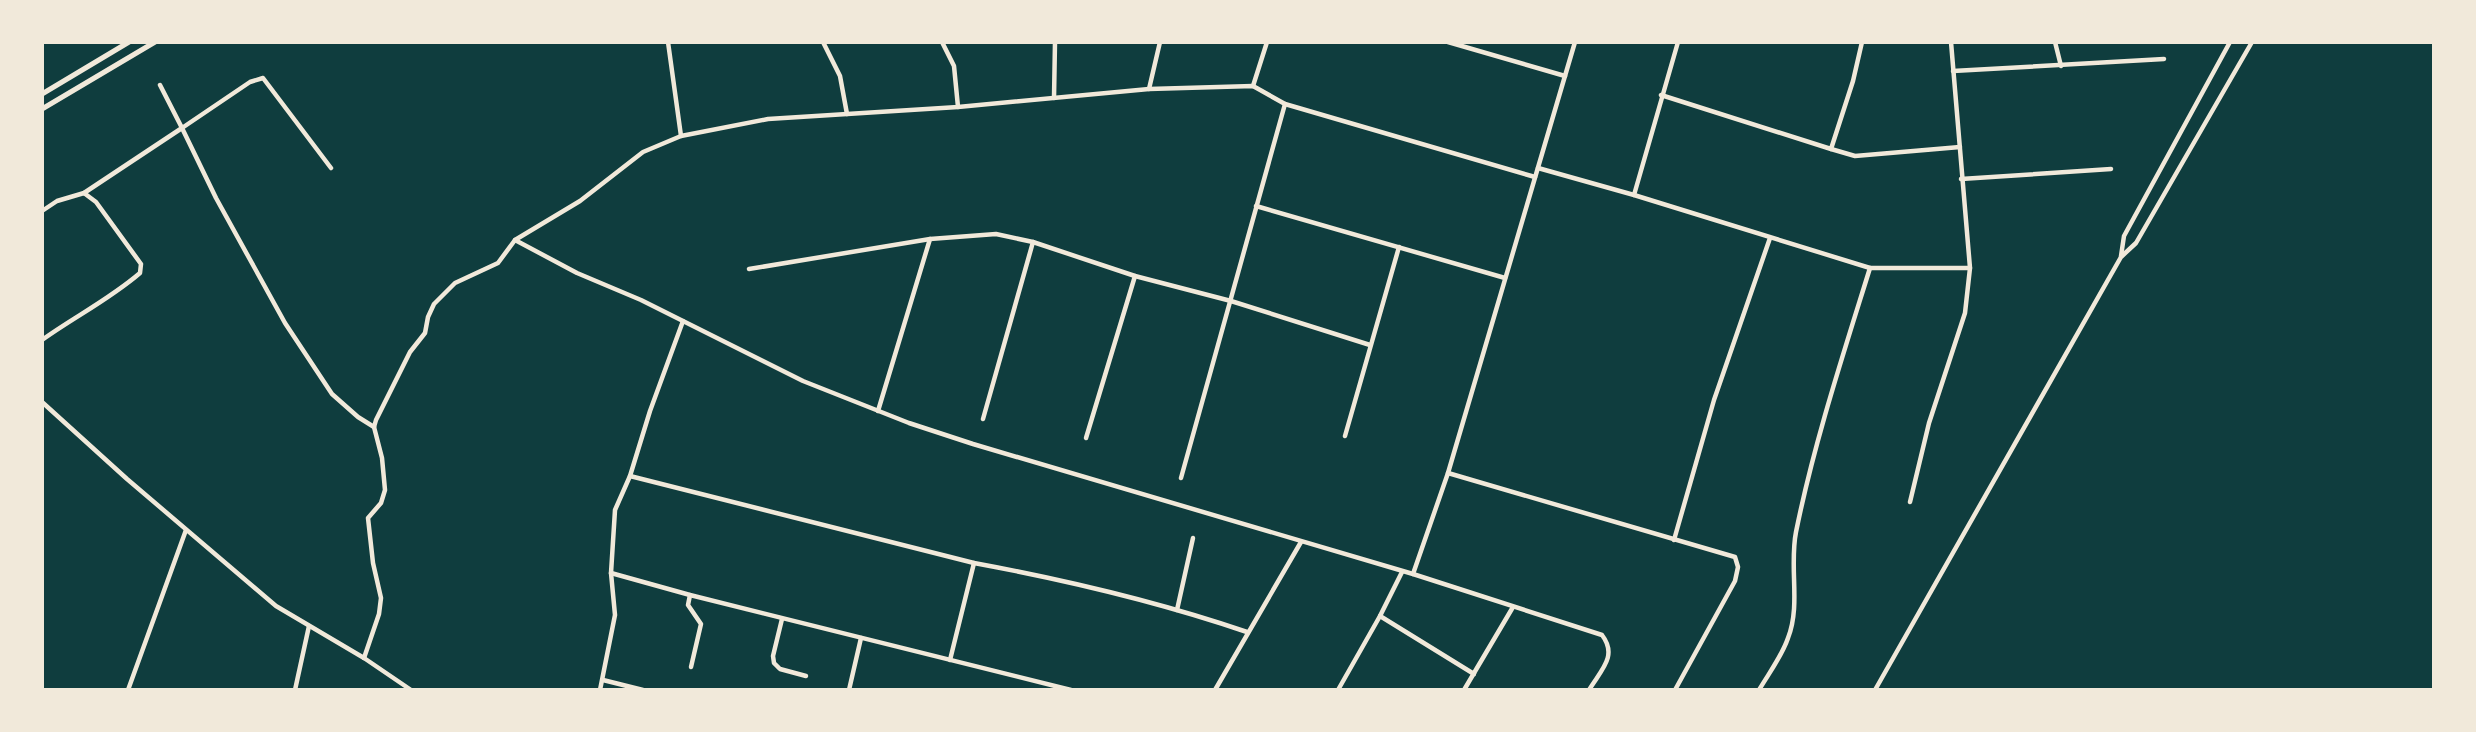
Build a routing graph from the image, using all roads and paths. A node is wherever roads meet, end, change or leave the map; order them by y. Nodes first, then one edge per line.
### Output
1 (129, 42) edge
2 (155, 42) edge
3 (668, 42) edge
4 (823, 42) edge
5 (942, 42) edge
6 (1055, 42) edge
7 (1160, 42) edge
8 (1268, 42) edge
9 (1448, 42) edge
10 (1575, 42) edge
11 (1678, 42) edge
12 (1862, 42) edge
13 (1951, 42) edge
14 (2055, 42) edge
15 (2230, 42) edge
16 (2252, 42) edge
17 (2164, 59) dead end
18 (2061, 66) junction
19 (1953, 71) junction
20 (1565, 76) junction
21 (160, 85) dead end
22 (1253, 86) junction
23 (1149, 89) junction
24 (42, 94) edge
25 (1661, 95) junction
26 (1054, 98) junction
27 (1285, 104) junction
28 (958, 107) junction
29 (42, 109) edge
30 (847, 114) junction
31 (182, 128) junction
32 (681, 136) junction
33 (1960, 147) junction
34 (1831, 149) junction
35 (331, 168) dead end
36 (1538, 168) junction
37 (2111, 169) dead end
38 (1535, 177) junction
39 (1961, 179) junction
40 (84, 193) junction
41 (1634, 195) junction
42 (1256, 206) junction
43 (42, 211) edge
44 (1770, 238) junction
45 (929, 239) junction
46 (514, 240) junction
47 (1033, 242) junction
48 (1399, 247) junction
49 (2121, 257) junction
50 (1870, 268) junction
51 (1970, 268) junction
52 (749, 269) dead end
53 (1135, 276) junction
54 (1505, 278) junction
55 (1231, 301) junction
56 (684, 321) junction
57 (42, 340) edge
58 (1370, 345) junction
59 (42, 402) edge
60 (878, 411) junction
61 (984, 419) dead end
62 (374, 427) junction
63 (1345, 436) dead end
64 (1086, 438) dead end
65 (1448, 473) junction
66 (631, 476) junction
67 (1181, 478) dead end
68 (1910, 502) dead end
69 (186, 529) junction
70 (1193, 538) dead end
71 (1674, 540) junction
72 (1301, 542) junction
73 (974, 563) junction
74 (1402, 572) junction
75 (611, 573) junction
76 (1413, 574) junction
77 (690, 595) junction
78 (1513, 607) junction
79 (1177, 610) junction
80 (1380, 616) junction
81 (782, 618) junction
82 (309, 626) junction
83 (1247, 632) junction
84 (861, 638) junction
85 (364, 658) junction
86 (950, 660) junction
87 (691, 667) dead end
88 (1474, 674) junction
89 (806, 676) dead end
90 (603, 680) junction
91 (128, 690) edge
92 (295, 690) edge
93 (411, 690) edge
94 (600, 690) edge
95 (643, 690) edge
96 (849, 690) edge
97 (1071, 690) edge
98 (1215, 690) edge
99 (1338, 690) edge
100 (1464, 690) edge
101 (1589, 690) edge
102 (1675, 690) edge
103 (1759, 690) edge
104 (1875, 690) edge

1 - 24 street
2 - 29 street
3 - 32 street
4 - 30 street
5 - 28 street
6 - 26 street
7 - 23 street
8 - 22 street
9 - 20 street
10 - 20 street
11 - 25 street
12 - 34 street
13 - 19 street
14 - 18 street
15 - 49 street
16 - 49 street
17 - 18 street
18 - 19 street
19 - 33 street
20 - 36 street
21 - 31 street
22 - 23 street
22 - 27 street
23 - 26 street
25 - 34 street
25 - 41 street
26 - 28 street
27 - 38 street
27 - 42 street
28 - 30 street
30 - 32 street
31 - 35 street
31 - 40 street
31 - 62 street
32 - 46 street
33 - 34 street
33 - 39 street
36 - 38 street
36 - 41 street
37 - 39 street
38 - 54 street
39 - 51 street
40 - 43 street
40 - 57 street
41 - 44 street
42 - 48 street
42 - 55 street
44 - 50 street
44 - 71 street
45 - 47 street
45 - 52 street
45 - 60 street
46 - 56 street
46 - 62 street
47 - 53 street
47 - 61 street
48 - 54 street
48 - 58 street
49 - 104 street
50 - 51 street
50 - 103 street
51 - 68 street
53 - 55 street
53 - 64 street
54 - 65 street
55 - 58 street
55 - 67 street
56 - 60 street
56 - 66 street
58 - 63 street
59 - 69 street
60 - 72 street
62 - 85 street
65 - 71 street
65 - 76 street
66 - 73 street
66 - 75 street
69 - 82 street
69 - 91 street
70 - 79 street
71 - 102 street
72 - 74 street
72 - 83 street
73 - 79 street
73 - 86 street
74 - 76 street
74 - 80 street
75 - 77 street
75 - 90 street
76 - 78 street
77 - 81 street
77 - 87 street
78 - 88 street
78 - 101 street
79 - 83 street
80 - 88 street
80 - 99 street
81 - 84 street
81 - 89 street
82 - 85 street
82 - 92 street
83 - 98 street
84 - 86 street
84 - 96 street
85 - 93 street
86 - 97 street
88 - 100 street
90 - 94 street
90 - 95 street

